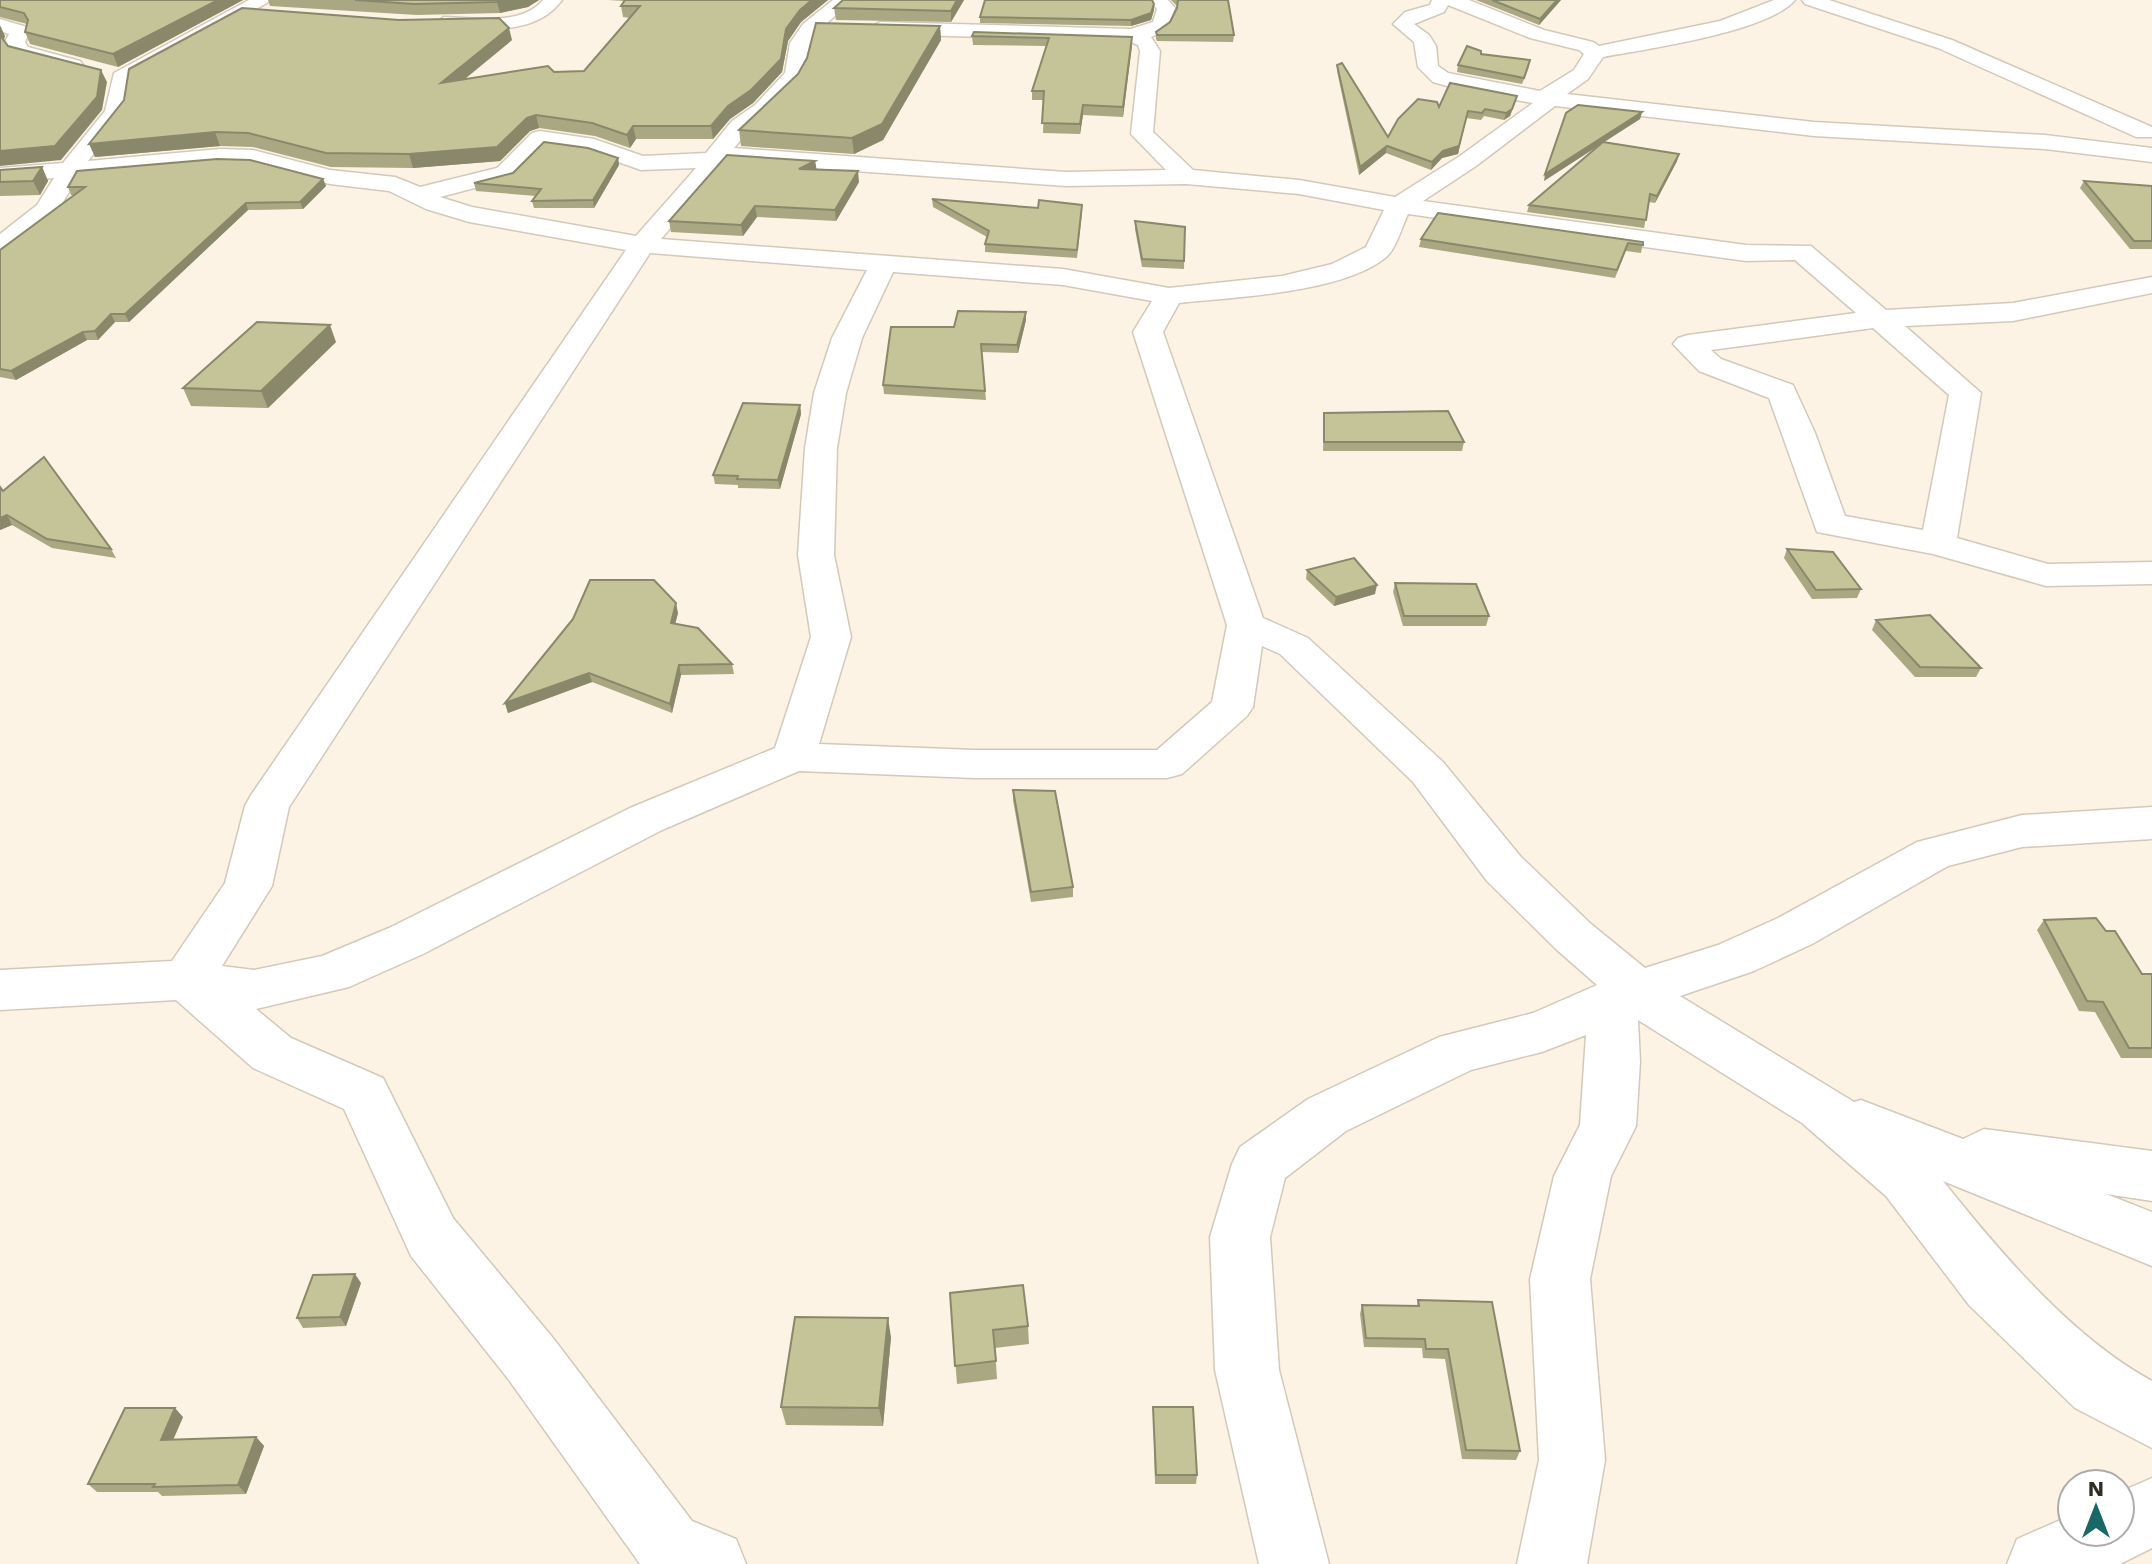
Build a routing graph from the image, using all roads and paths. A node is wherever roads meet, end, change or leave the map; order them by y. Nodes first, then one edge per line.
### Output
1 (553, 0) edge
2 (1158, 0) edge
3 (1441, 0) edge
4 (1453, 0) edge
5 (1786, 0) edge
6 (1811, 0) edge
7 (263, 9) edge
8 (837, 21) edge
9 (423, 23) edge
10 (0, 25) edge
11 (1131, 35) junction
12 (1595, 53) junction
13 (104, 72) junction
14 (1543, 98) junction
15 (2144, 132) dead end
16 (2152, 155) edge
17 (716, 157) junction
18 (72, 167) junction
19 (0, 175) edge
20 (1186, 177) junction
21 (417, 195) junction
22 (1399, 205) junction
23 (642, 245) junction
24 (0, 247) edge
25 (884, 263) junction
26 (2152, 285) edge
27 (1169, 296) junction
28 (1878, 319) junction
29 (1938, 544) junction
30 (2152, 573) edge
31 (1246, 625) junction
32 (794, 757) junction
33 (2152, 823) edge
34 (187, 980) junction
35 (0, 990) edge
36 (1624, 996) junction
37 (1821, 1107) junction
38 (1902, 1139) junction
39 (2152, 1176) edge
40 (2152, 1239) edge
41 (2152, 1416) edge
42 (2077, 1548) edge
43 (711, 1564) edge
44 (1294, 1564) edge
45 (1552, 1564) edge
46 (2042, 1564) edge

1 - 9 street
2 - 11 street
3 - 14 street
4 - 12 street
5 - 12 street
6 - 15 street
7 - 13 street
8 - 11 street
8 - 17 street
10 - 13 street
11 - 20 street
12 - 14 street
13 - 18 street
14 - 16 street
14 - 22 street
17 - 20 street
17 - 21 street
17 - 23 street
18 - 19 street
18 - 21 street
18 - 24 street
20 - 22 street
21 - 23 street
22 - 27 street
22 - 28 street
23 - 25 street
23 - 34 street
25 - 27 street
25 - 32 street
26 - 28 street
27 - 31 street
28 - 29 street
28 - 29 street
29 - 30 street
31 - 32 street
31 - 36 street
32 - 34 street
33 - 36 street
34 - 35 street
34 - 43 street
36 - 37 street
36 - 44 street
36 - 45 street
37 - 38 street
37 - 41 street
38 - 39 street
38 - 40 street
42 - 46 street

